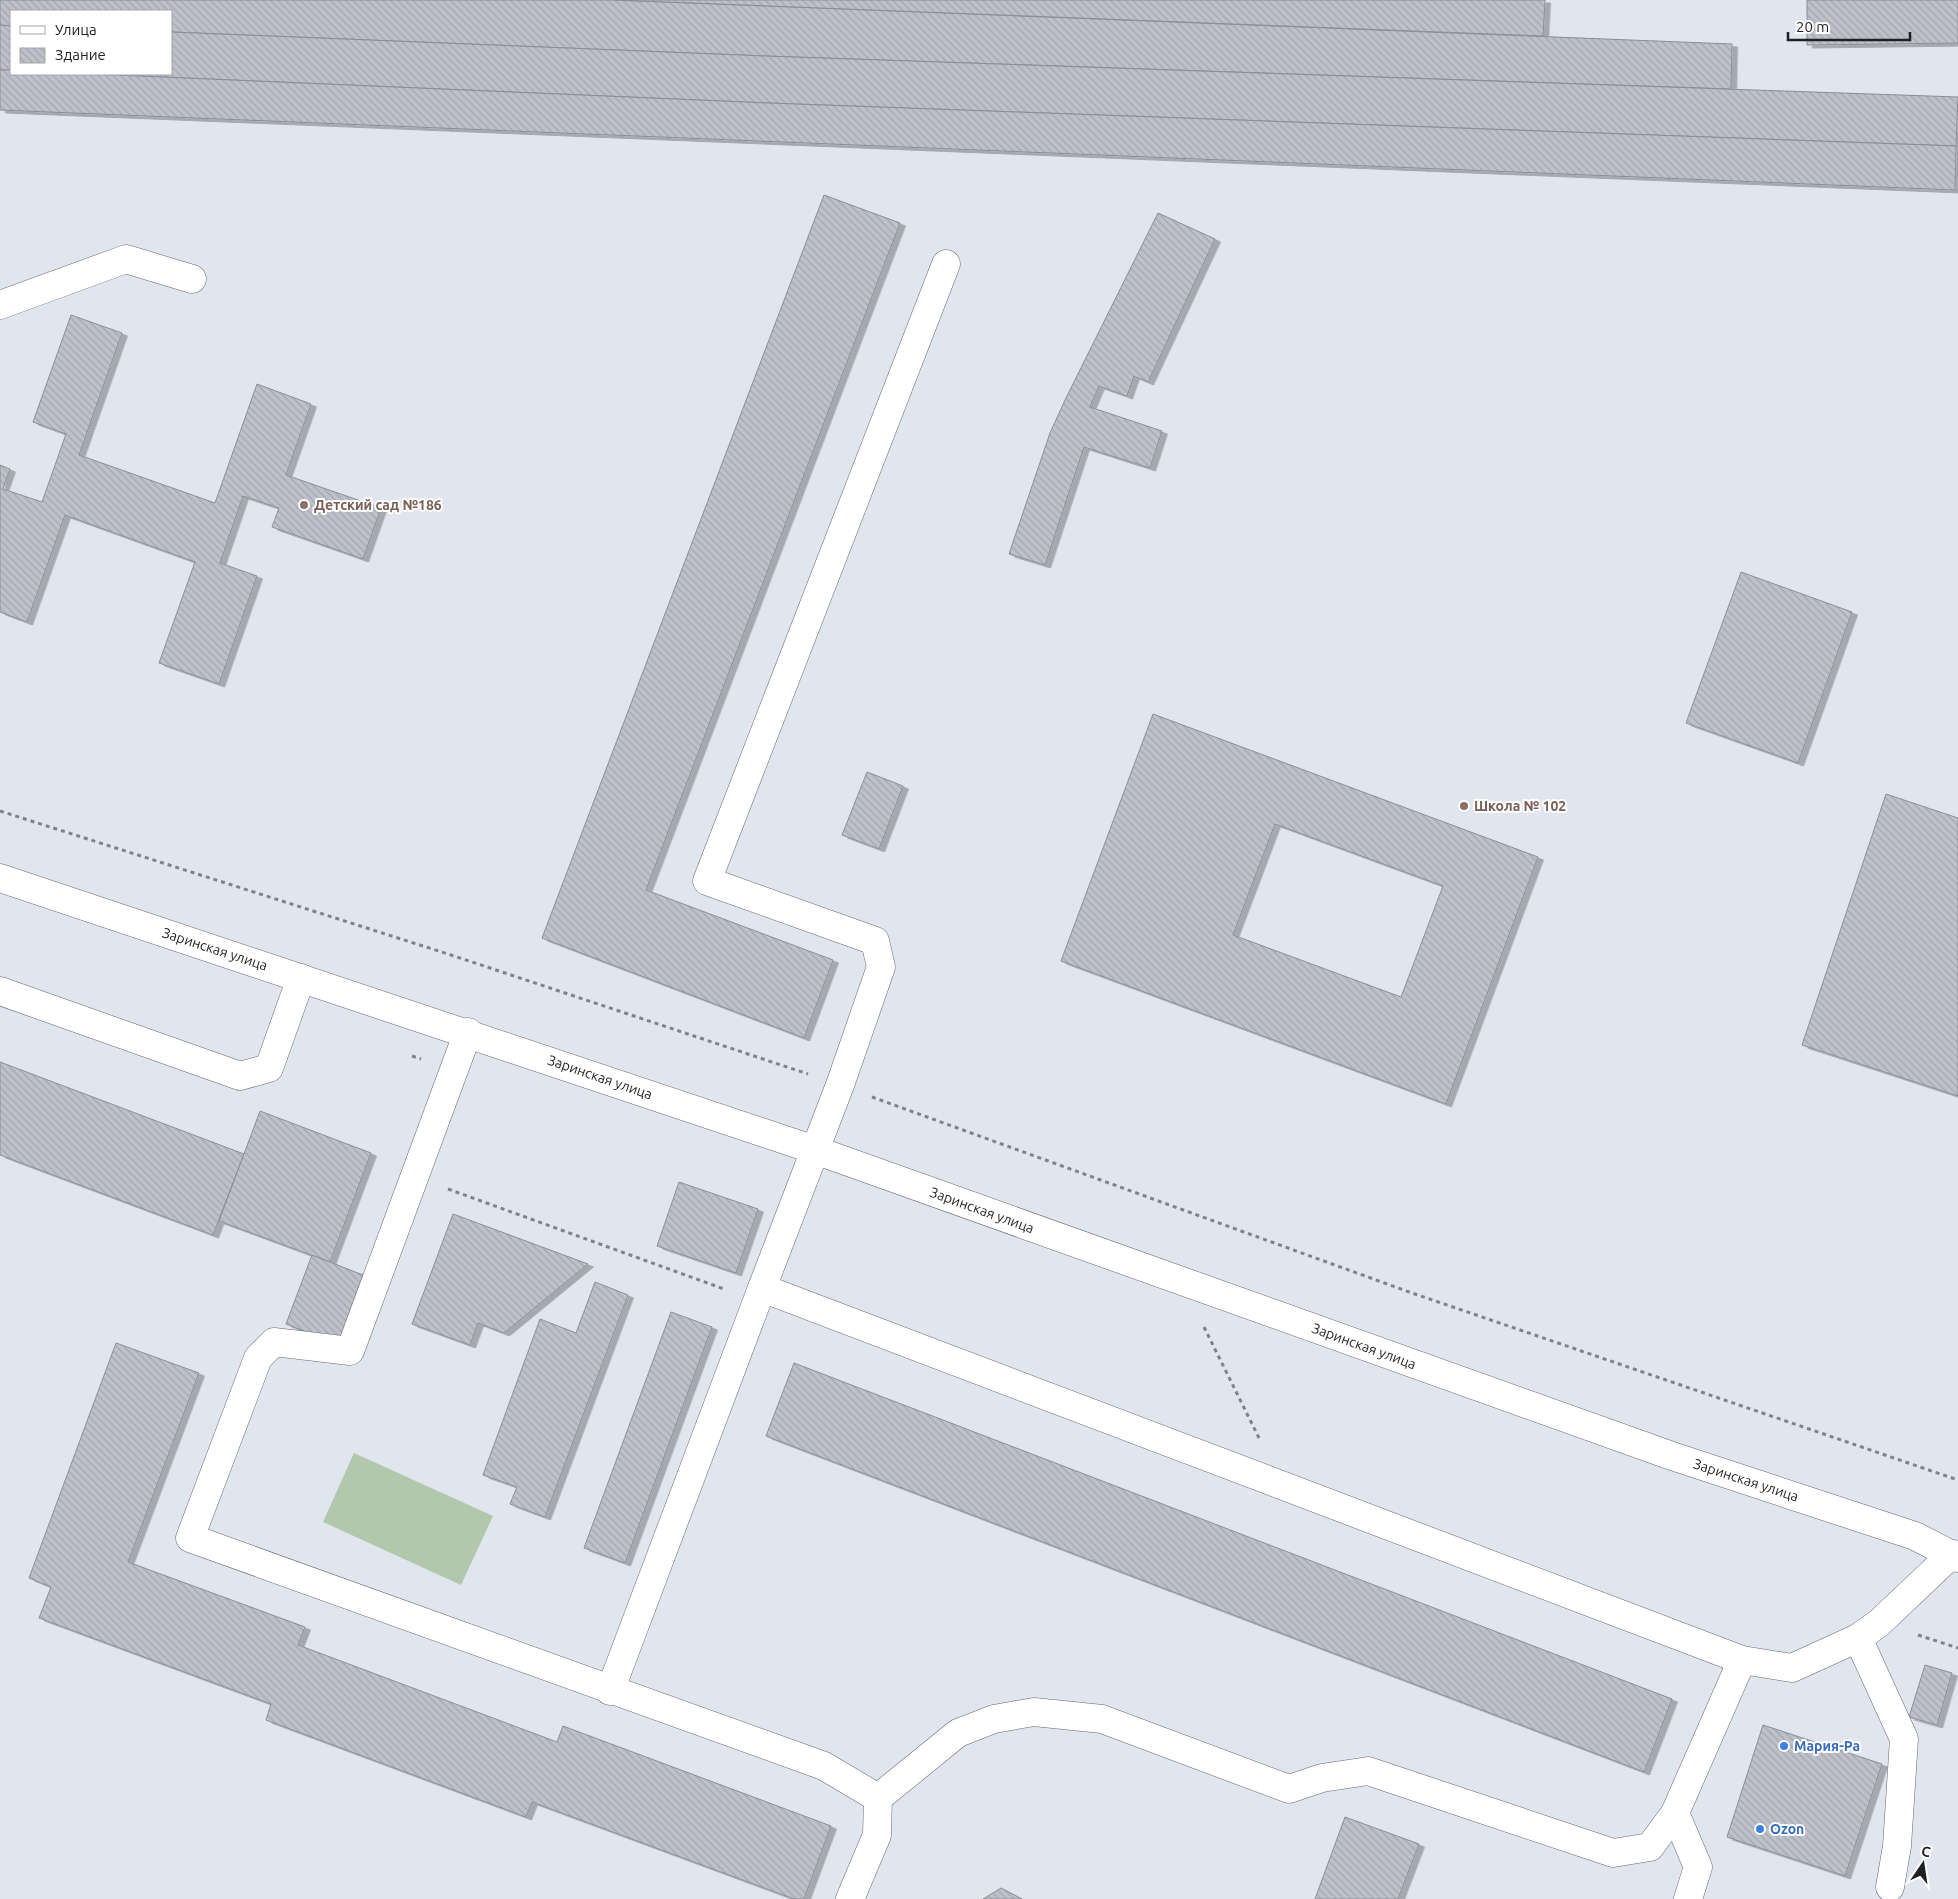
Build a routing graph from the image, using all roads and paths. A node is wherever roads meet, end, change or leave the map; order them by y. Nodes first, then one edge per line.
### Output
1 (946, 264) dead end
2 (192, 279) dead end
3 (0, 305) edge
4 (0, 811) edge
5 (0, 878) edge
6 (301, 978) junction
7 (0, 991) edge
8 (468, 1032) junction
9 (840, 1085) junction
10 (815, 1150) junction
11 (416, 1177) junction
12 (762, 1288) junction
13 (1202, 1324) dead end
14 (1958, 1480) edge
15 (1282, 1485) junction
16 (1955, 1556) edge
17 (1858, 1638) junction
18 (1742, 1660) junction
19 (610, 1691) junction
20 (878, 1798) junction
21 (1675, 1813) junction
22 (1890, 1887) dead end
23 (850, 1899) edge
24 (1688, 1899) edge

1 - 9 street
2 - 3 street
4 - 9 path
5 - 6 street, Заринская улица
6 - 7 street
6 - 8 street, Заринская улица
8 - 10 street, Заринская улица
8 - 11 street
9 - 10 street
9 - 14 path
10 - 12 street
10 - 16 street, Заринская улица
11 - 12 path
11 - 19 street
12 - 15 street
12 - 19 street
13 - 15 path
15 - 18 street
16 - 17 street
17 - 18 street
17 - 22 street
18 - 21 street
19 - 20 street
20 - 21 street
20 - 23 street
21 - 24 street

